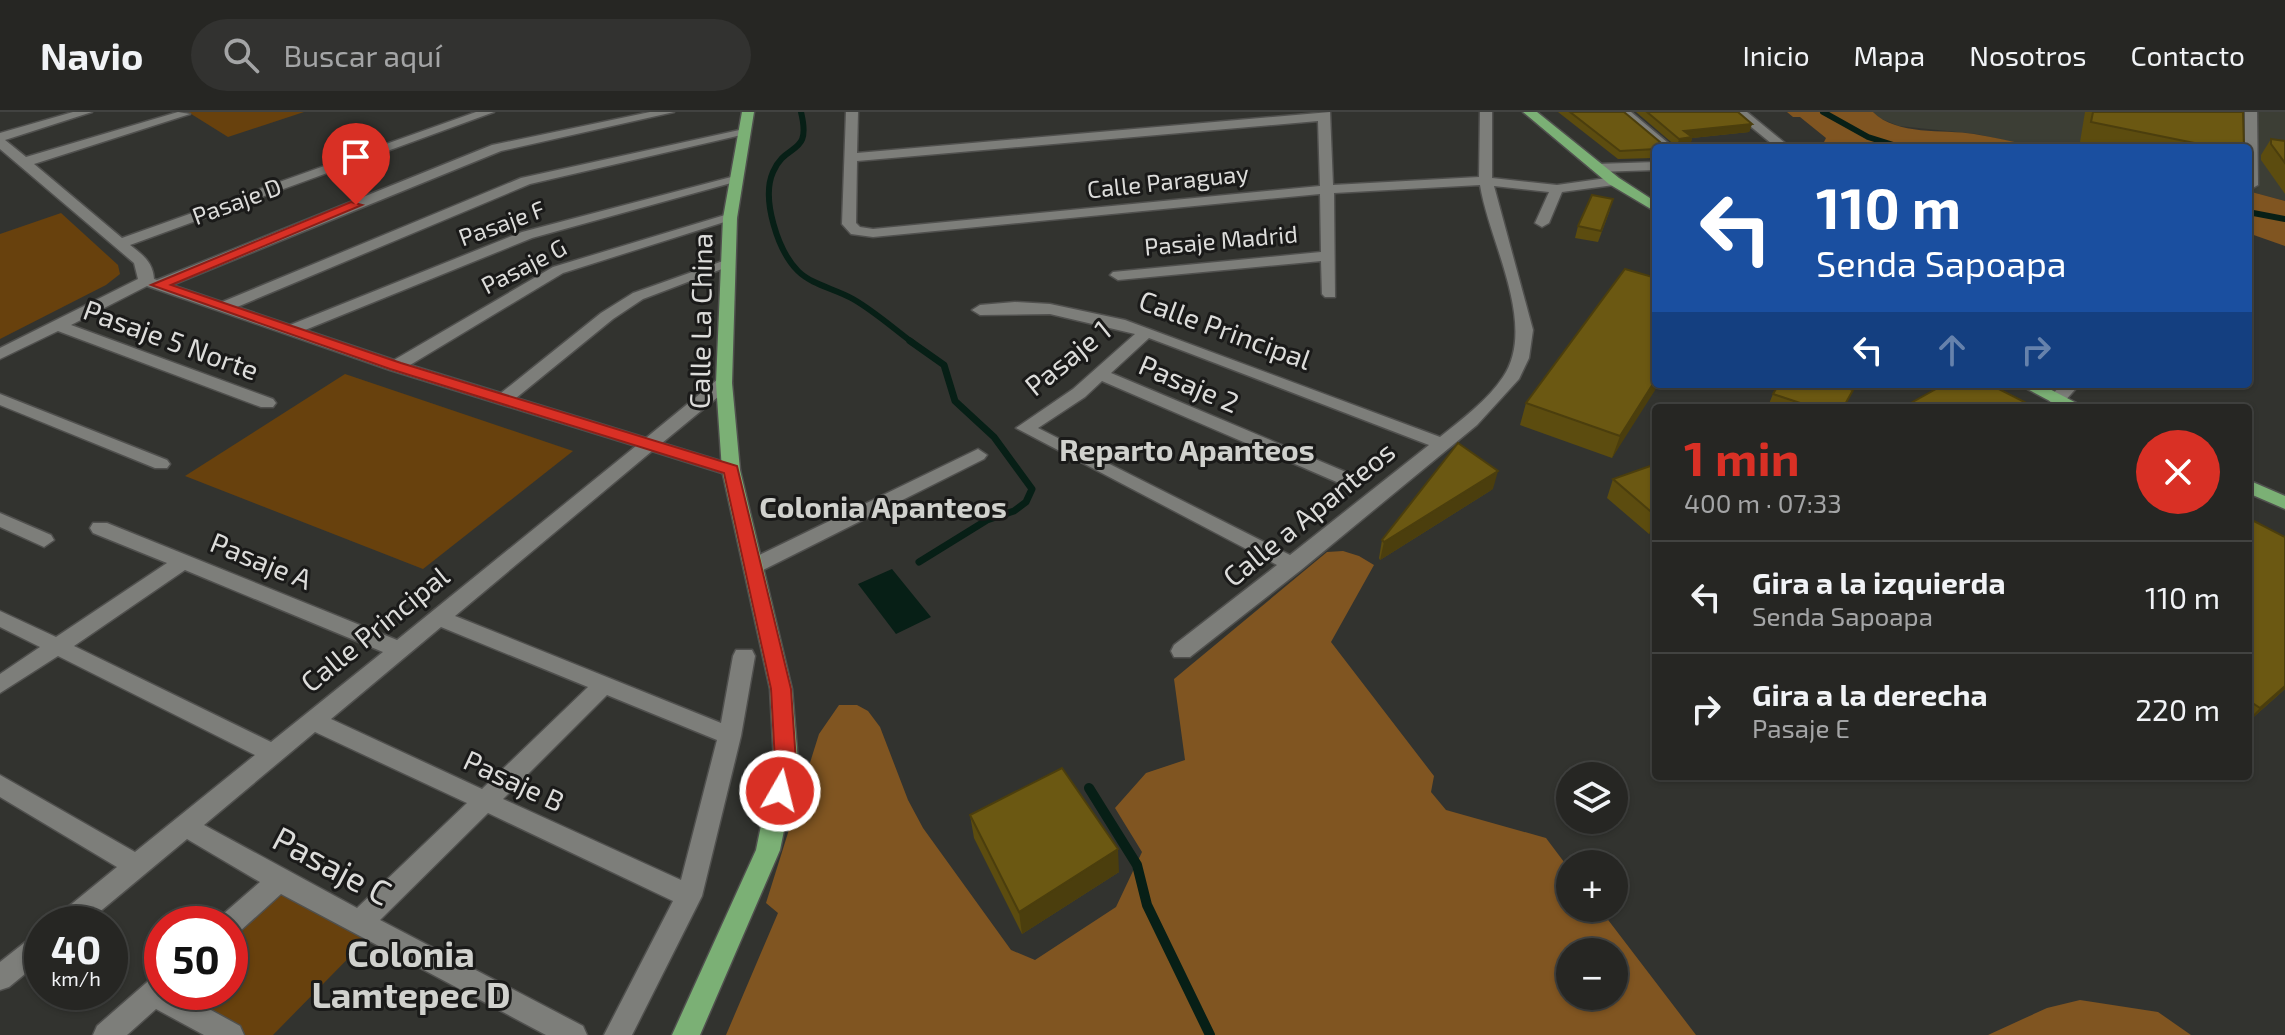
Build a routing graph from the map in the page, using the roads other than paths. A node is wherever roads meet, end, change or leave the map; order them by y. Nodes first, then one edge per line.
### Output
1 (86, 112) edge
2 (488, 112) edge
3 (668, 112) edge
4 (852, 112) edge
5 (1486, 112) edge
6 (1529, 112) edge
7 (1623, 112) edge
8 (1739, 112) edge
9 (2251, 112) edge
10 (184, 114) dead end
11 (1324, 115) edge
12 (746, 122) edge
13 (0, 140) edge
14 (1663, 144) edge
15 (1780, 144) edge
16 (2251, 144) edge
17 (850, 158) junction
18 (25, 162) junction
19 (1652, 166) edge
20 (1597, 168) junction
21 (735, 180) junction
22 (1486, 181) junction
23 (1614, 181) junction
24 (1329, 189) junction
25 (1557, 189) junction
26 (1652, 205) edge
27 (730, 218) junction
28 (1542, 223) dead end
29 (121, 243) junction
30 (1329, 256) junction
31 (728, 264) junction
32 (1118, 275) dead end
33 (152, 283) junction
34 (1330, 294) dead end
35 (223, 307) junction
36 (980, 310) dead end
37 (57, 325) junction
38 (290, 330) junction
39 (1147, 332) junction
40 (0, 354) edge
41 (396, 366) junction
42 (1101, 375) junction
43 (724, 383) junction
44 (2034, 388) edge
45 (2068, 388) edge
46 (505, 398) junction
47 (0, 399) edge
48 (2057, 399) junction
49 (267, 403) dead end
50 (2068, 404) edge
51 (1442, 444) junction
52 (647, 446) junction
53 (978, 455) dead end
54 (161, 464) dead end
55 (731, 470) junction
56 (1346, 479) dead end
57 (2252, 488) edge
58 (2285, 503) edge
59 (0, 519) edge
60 (100, 528) dead end
61 (44, 540) dead end
62 (183, 562) junction
63 (1294, 565) junction
64 (754, 566) junction
65 (0, 618) edge
66 (439, 618) junction
67 (59, 646) junction
68 (400, 650) junction
69 (1182, 651) dead end
70 (744, 656) dead end
71 (0, 685) edge
72 (604, 685) junction
73 (313, 721) junction
74 (730, 736) junction
75 (273, 754) junction
76 (0, 785) edge
77 (484, 801) junction
78 (185, 826) junction
79 (137, 866) junction
80 (279, 880) junction
81 (689, 896) junction
82 (88, 906) edge
83 (248, 908) edge
84 (360, 923) junction
85 (24, 959) edge
86 (0, 978) edge
87 (144, 1002) edge
88 (191, 1010) edge
89 (107, 1035) edge
90 (230, 1035) edge
91 (573, 1035) edge
92 (618, 1035) edge
93 (686, 1035) edge

1 - 13 street
2 - 29 street, Pasaje D
3 - 33 street
4 - 17 street
5 - 22 street, Calle a Apanteos
6 - 20 main road
7 - 14 street
8 - 15 street
9 - 16 street
10 - 18 street
11 - 17 street
11 - 24 street
12 - 21 main road, Calle La China
12 - 35 street
13 - 18 street
17 - 24 street, Calle Paraguay
18 - 29 street
19 - 20 street
20 - 23 main road
21 - 27 main road, Calle La China
21 - 38 street, Pasaje F
22 - 24 street, Calle Paraguay
22 - 25 street, Calle Paraguay
22 - 51 street, Calle a Apanteos
23 - 25 street, Calle Paraguay
23 - 26 main road
24 - 30 street
25 - 28 street
27 - 31 main road, Calle La China
27 - 41 street, Pasaje G
29 - 33 street
30 - 32 street, Pasaje Madrid
30 - 34 street
31 - 43 main road, Calle La China
31 - 46 street
33 - 35 street
33 - 37 street
35 - 38 street
36 - 39 street, Calle Principal
37 - 40 street
37 - 49 street, Pasaje 5 Norte
38 - 41 street
39 - 42 street, Pasaje 1
39 - 51 street, Calle Principal
41 - 46 street
42 - 56 street, Pasaje 2
42 - 63 street, Pasaje 1
43 - 52 street, Calle Principal
43 - 55 main road, Calle La China
44 - 48 main road
45 - 48 street
46 - 52 street
47 - 54 street
48 - 50 main road
51 - 63 street, Calle a Apanteos
52 - 55 street
52 - 66 street, Calle Principal
53 - 64 street
55 - 64 main road, Calle La China
57 - 58 main road
59 - 61 street
60 - 62 street, Pasaje A
62 - 67 street
62 - 68 street, Pasaje A
63 - 69 street, Calle a Apanteos
64 - 93 main road, Calle La China
65 - 67 street
66 - 68 street, Calle Principal
66 - 72 street
67 - 71 street
67 - 75 street
68 - 73 street, Calle Principal
70 - 74 street
72 - 74 street
72 - 77 street
73 - 75 street, Calle Principal
73 - 77 street, Pasaje B
74 - 81 street
75 - 78 street, Calle Principal
76 - 79 street
77 - 81 street, Pasaje B
77 - 84 street
78 - 79 street, Calle Principal
78 - 80 street, Pasaje C
79 - 82 street, Calle Principal
80 - 83 street
80 - 84 street, Pasaje C
81 - 92 street
84 - 91 street, Pasaje C
85 - 86 street
87 - 89 street
88 - 90 street

